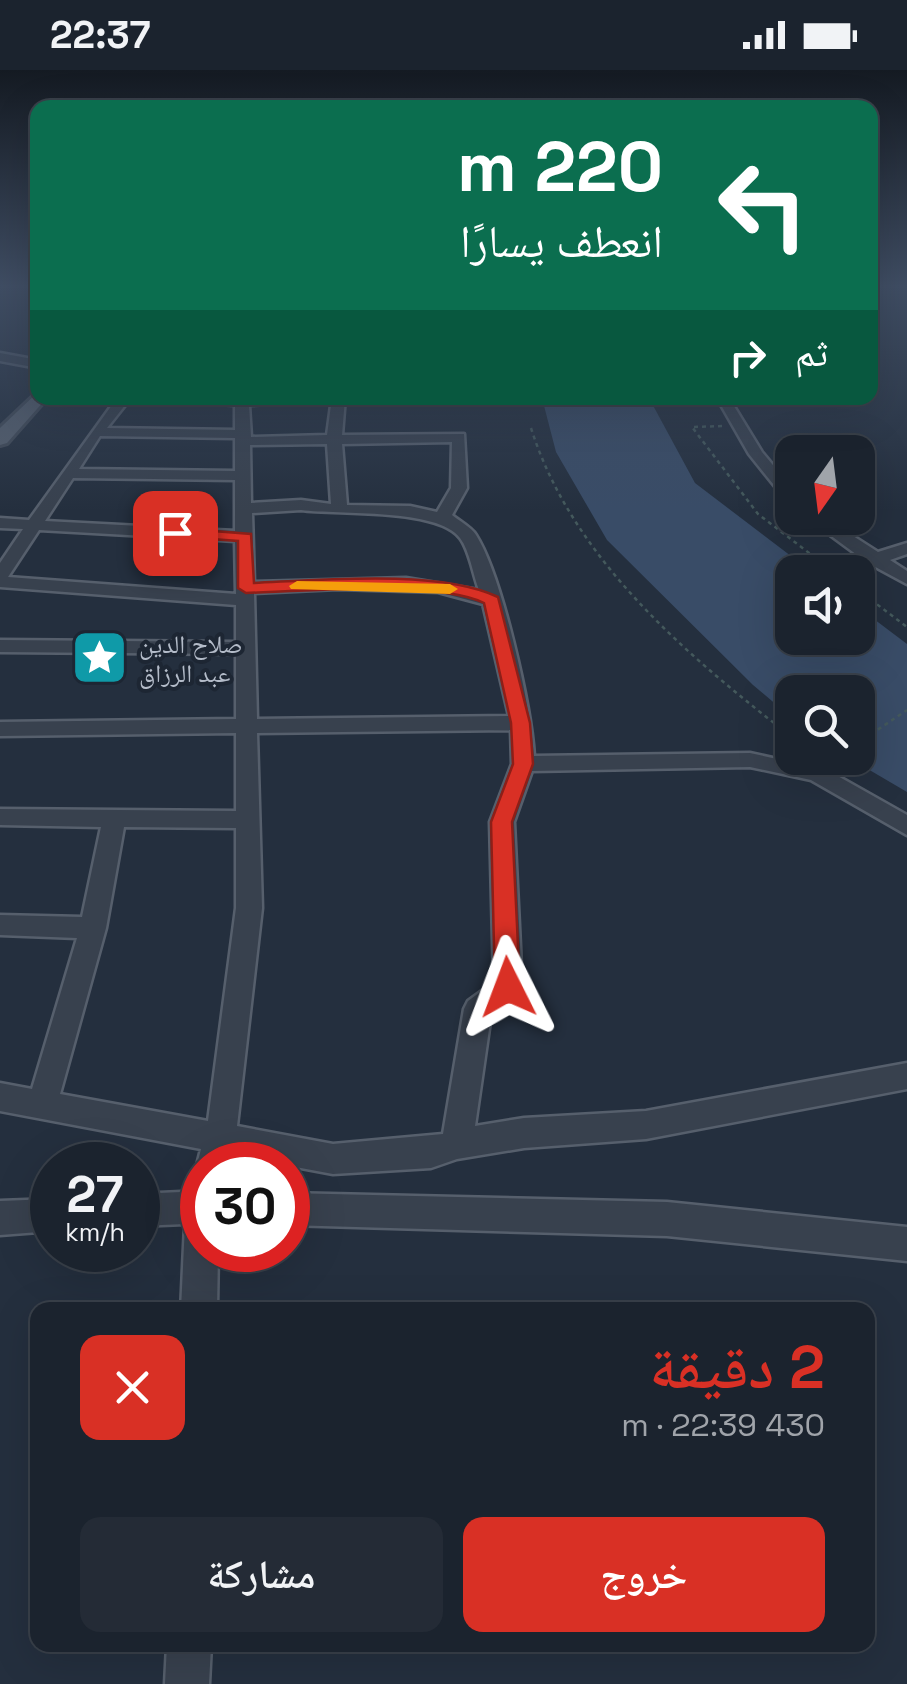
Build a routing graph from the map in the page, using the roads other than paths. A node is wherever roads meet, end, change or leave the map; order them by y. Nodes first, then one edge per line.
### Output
1 (19, 405) edge
2 (118, 405) edge
3 (242, 405) edge
4 (337, 405) edge
5 (727, 405) edge
6 (96, 432) junction
7 (245, 438) junction
8 (0, 439) edge
9 (334, 439) junction
10 (67, 473) junction
11 (775, 475) edge
12 (246, 476) junction
13 (246, 508) junction
14 (339, 510) junction
15 (442, 518) junction
16 (0, 523) edge
17 (32, 524) junction
18 (839, 535) edge
19 (246, 537) junction
20 (907, 548) edge
21 (868, 555) edge
22 (875, 559) edge
23 (875, 560) edge
24 (0, 579) edge
25 (907, 579) edge
26 (246, 594) junction
27 (492, 601) junction
28 (0, 646) edge
29 (246, 648) junction
30 (520, 723) junction
31 (0, 728) edge
32 (248, 728) junction
33 (523, 764) junction
34 (0, 818) edge
35 (114, 819) junction
36 (249, 820) junction
37 (907, 826) edge
38 (0, 926) edge
39 (93, 928) junction
40 (907, 1076) edge
41 (0, 1097) edge
42 (42, 1106) junction
43 (180, 1142) edge
44 (218, 1142) edge
45 (456, 1144) junction
46 (310, 1158) edge
47 (310, 1210) edge
48 (30, 1216) edge
49 (0, 1218) edge
50 (907, 1244) edge
51 (200, 1272) edge
52 (199, 1302) edge
53 (189, 1652) edge
54 (188, 1684) edge

1 - 8 main road
2 - 6 street
3 - 7 street
4 - 9 street
5 - 11 street
6 - 7 street
6 - 10 street
7 - 9 street
7 - 12 street
9 - 14 street
9 - 15 street
10 - 12 street
10 - 17 street
12 - 13 street
13 - 14 street
13 - 19 street
14 - 15 street
15 - 27 street
16 - 17 street
17 - 19 street
17 - 24 street
18 - 21 street
19 - 26 street
20 - 22 street
23 - 25 street
24 - 26 street
26 - 27 street
26 - 29 street
27 - 30 street
28 - 29 street
29 - 32 street
30 - 32 street
30 - 33 street
31 - 32 street
32 - 36 street
33 - 37 street
33 - 45 street
34 - 35 street
35 - 36 street
35 - 39 street
36 - 44 street
38 - 39 street
39 - 42 street
40 - 45 street
41 - 42 street
42 - 43 street
45 - 46 street
47 - 50 street
48 - 49 street
51 - 52 street
53 - 54 street

